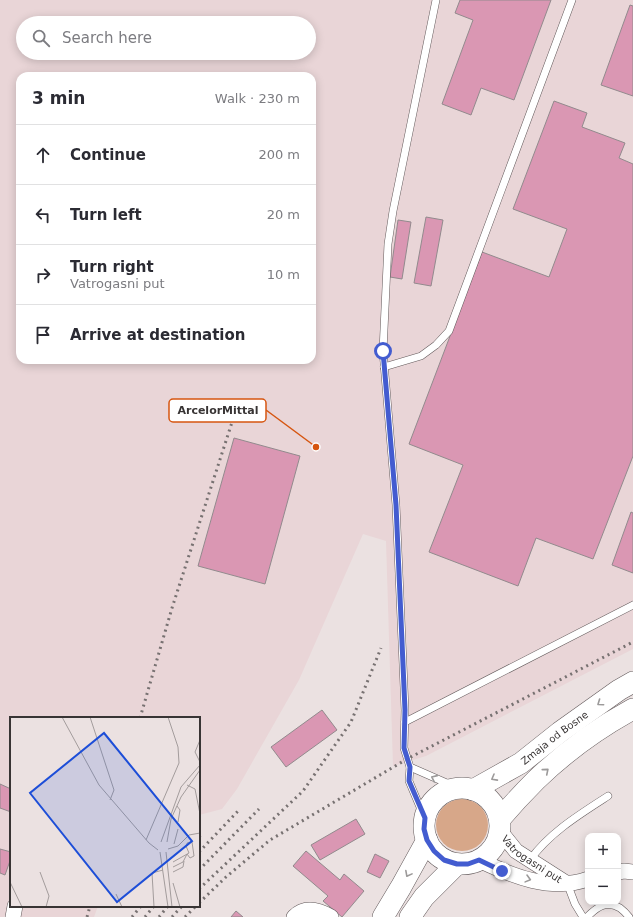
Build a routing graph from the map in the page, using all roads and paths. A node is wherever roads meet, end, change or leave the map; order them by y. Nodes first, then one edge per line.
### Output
1 (436, 0) edge
2 (572, 0) edge
3 (384, 367) junction
4 (633, 605) edge
5 (633, 682) edge
6 (633, 709) edge
7 (405, 722) junction
8 (410, 767) junction
9 (466, 789) junction
10 (608, 796) dead end
11 (425, 818) junction
12 (500, 825) junction
13 (427, 840) junction
14 (479, 860) junction
15 (530, 860) junction
16 (457, 864) junction
17 (621, 872) edge
18 (633, 872) edge
19 (585, 880) edge
20 (567, 883) junction
21 (15, 907) edge
22 (13, 917) edge
23 (294, 917) edge
24 (331, 917) edge
25 (383, 917) edge
26 (410, 917) edge
27 (583, 917) edge
28 (587, 917) edge
29 (629, 917) edge

1 - 3 lane
2 - 3 lane
3 - 7 lane
4 - 7 lane
5 -> 9 main road, Zmaja od Bosne
12 -> 6 main road, Zmaja od Bosne
7 - 8 lane
9 -> 8 lane
8 - 11 lane
9 - 11 main road
9 - 12 main road
10 - 15 lane
11 - 13 main road
12 - 14 main road
12 - 15 street, Vatrogasni put
13 - 16 main road
13 -> 25 main road
14 - 16 main road
14 -> 20 street, Vatrogasni put
15 - 20 street, Vatrogasni put
16 - 26 main road
17 - 18 street
19 - 20 street, Vatrogasni put
20 - 27 lane
21 - 22 street
23 - 24 street
28 - 29 lane

